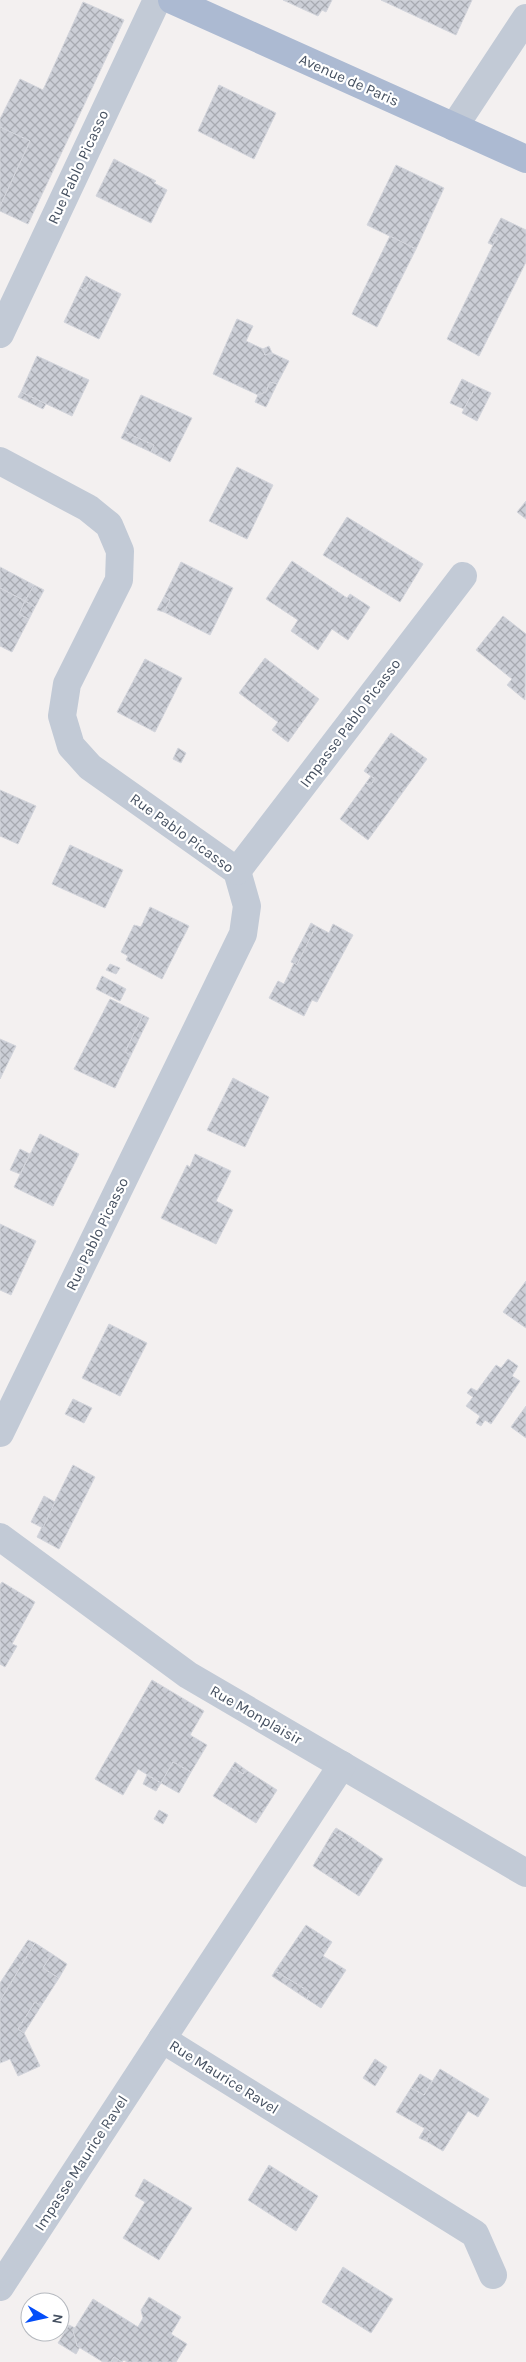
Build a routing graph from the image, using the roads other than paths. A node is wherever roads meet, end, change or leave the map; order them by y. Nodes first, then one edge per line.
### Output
1 (157, 0) edge
2 (172, 0) edge
3 (526, 18) edge
4 (454, 127) junction
5 (526, 160) edge
6 (0, 334) edge
7 (0, 461) edge
8 (463, 576) dead end
9 (237, 871) junction
10 (0, 1433) edge
11 (0, 1537) edge
12 (342, 1765) junction
13 (526, 1873) edge
14 (162, 2039) junction
15 (493, 2275) dead end
16 (0, 2287) edge

1 - 6 street, Rue Pablo Picasso
2 - 4 main road, Avenue de Paris
3 - 4 street
4 - 5 main road, Avenue de Paris
7 - 9 street, Rue Pablo Picasso
8 - 9 street, Impasse Pablo Picasso
9 - 10 street, Rue Pablo Picasso
11 - 12 street, Rue Monplaisir
12 - 13 street, Rue Monplaisir
12 - 14 street, Rue Maurice Ravel
14 - 15 street, Rue Maurice Ravel
14 - 16 street, Impasse Maurice Ravel

